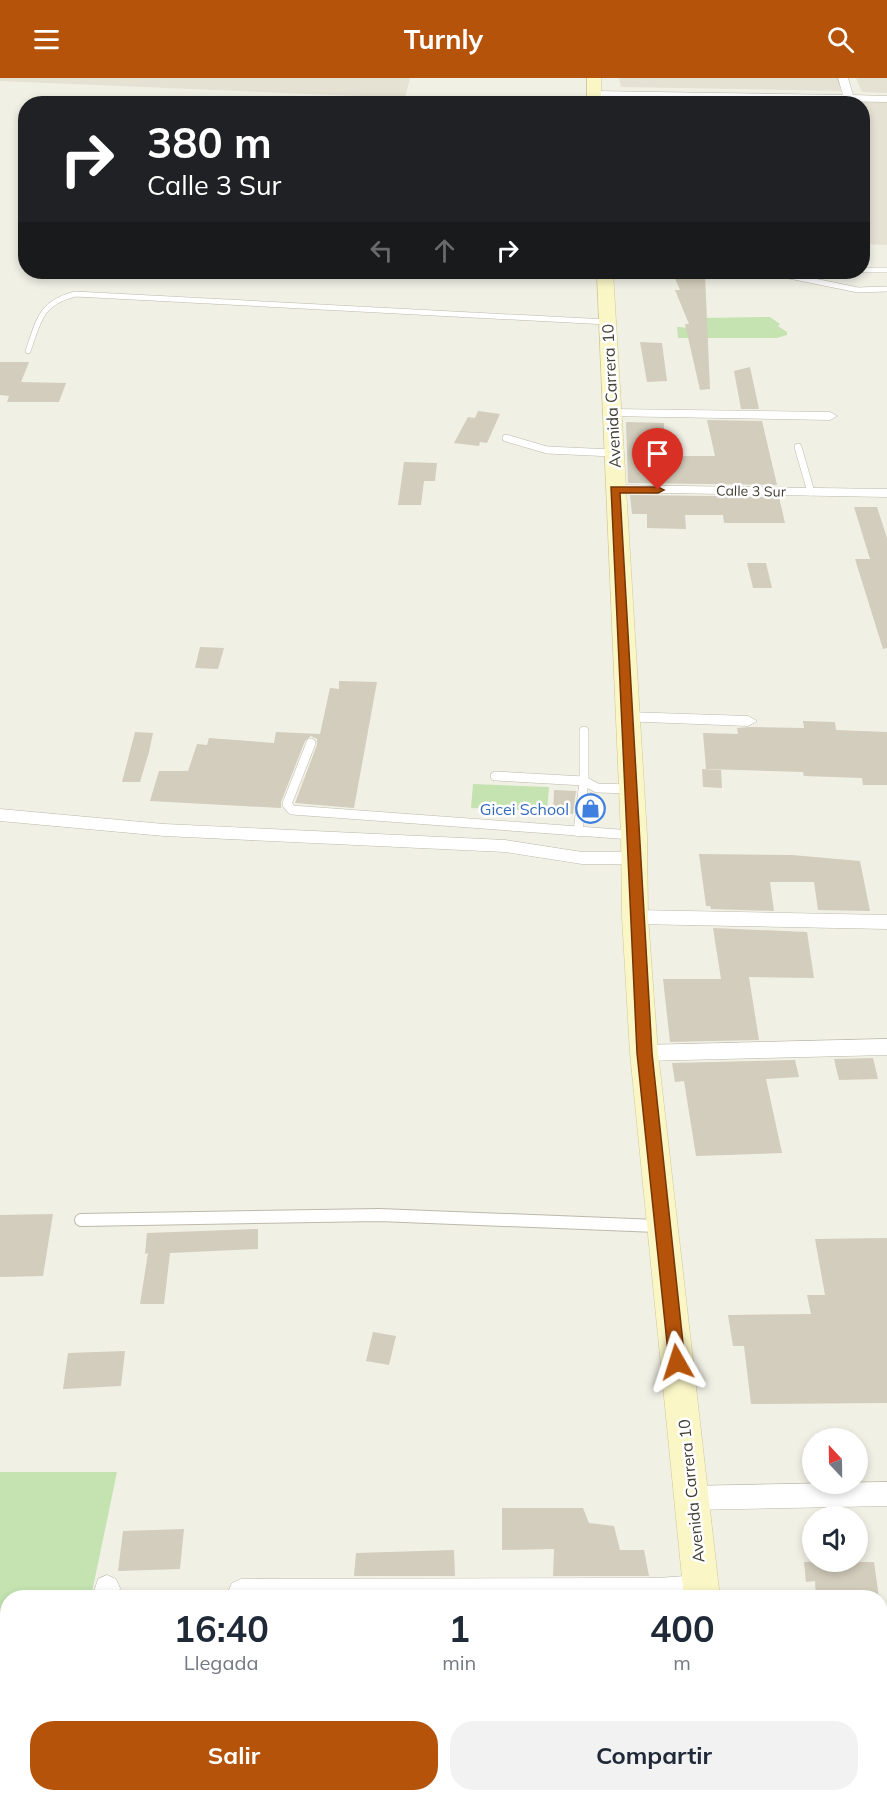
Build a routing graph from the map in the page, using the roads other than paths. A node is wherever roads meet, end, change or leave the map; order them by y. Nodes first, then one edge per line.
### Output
1 (594, 78) edge
2 (843, 78) edge
3 (594, 96) edge
4 (660, 96) edge
5 (788, 96) edge
6 (848, 96) edge
7 (870, 99) edge
8 (887, 99) edge
9 (870, 270) edge
10 (887, 270) edge
11 (605, 279) edge
12 (812, 279) edge
13 (887, 289) edge
14 (607, 322) junction
15 (28, 351) dead end
16 (612, 413) junction
17 (830, 416) dead end
18 (506, 438) dead end
19 (798, 447) dead end
20 (613, 453) junction
21 (615, 489) junction
22 (811, 492) junction
23 (887, 493) edge
24 (626, 717) junction
25 (748, 721) dead end
26 (584, 731) dead end
27 (311, 743) dead end
28 (495, 776) dead end
29 (584, 781) junction
30 (631, 789) junction
31 (0, 816) edge
32 (578, 832) junction
33 (634, 847) junction
34 (635, 917) junction
35 (887, 922) edge
36 (887, 1047) edge
37 (644, 1053) junction
38 (81, 1220) dead end
39 (663, 1226) junction
40 (887, 1494) edge
41 (691, 1498) junction
42 (701, 1590) edge

1 - 3 street
2 - 6 street
4 - 5 street
7 - 8 street
9 - 10 lane
11 - 14 street, Avenida Carrera 10
12 - 13 lane
14 - 15 lane
14 - 16 street, Avenida Carrera 10
16 - 17 street
16 - 20 street, Avenida Carrera 10
18 - 20 lane
19 - 22 lane
20 - 21 street, Avenida Carrera 10
21 - 22 street, Calle 3 Sur
21 - 24 street, Avenida Carrera 10
22 - 23 street, Calle 3 Sur
24 - 25 street
24 - 30 street, Avenida Carrera 10
26 - 29 lane
27 - 32 lane
28 - 29 lane
29 - 30 lane
29 - 32 lane
30 - 33 street, Avenida Carrera 10
31 - 33 street
32 - 33 lane
33 - 34 street, Avenida Carrera 10
34 - 35 street
34 - 37 street, Avenida Carrera 10
36 - 37 street
37 - 39 street, Avenida Carrera 10
38 - 39 lane
39 - 41 street, Avenida Carrera 10
40 - 41 street
41 - 42 street, Avenida Carrera 10

